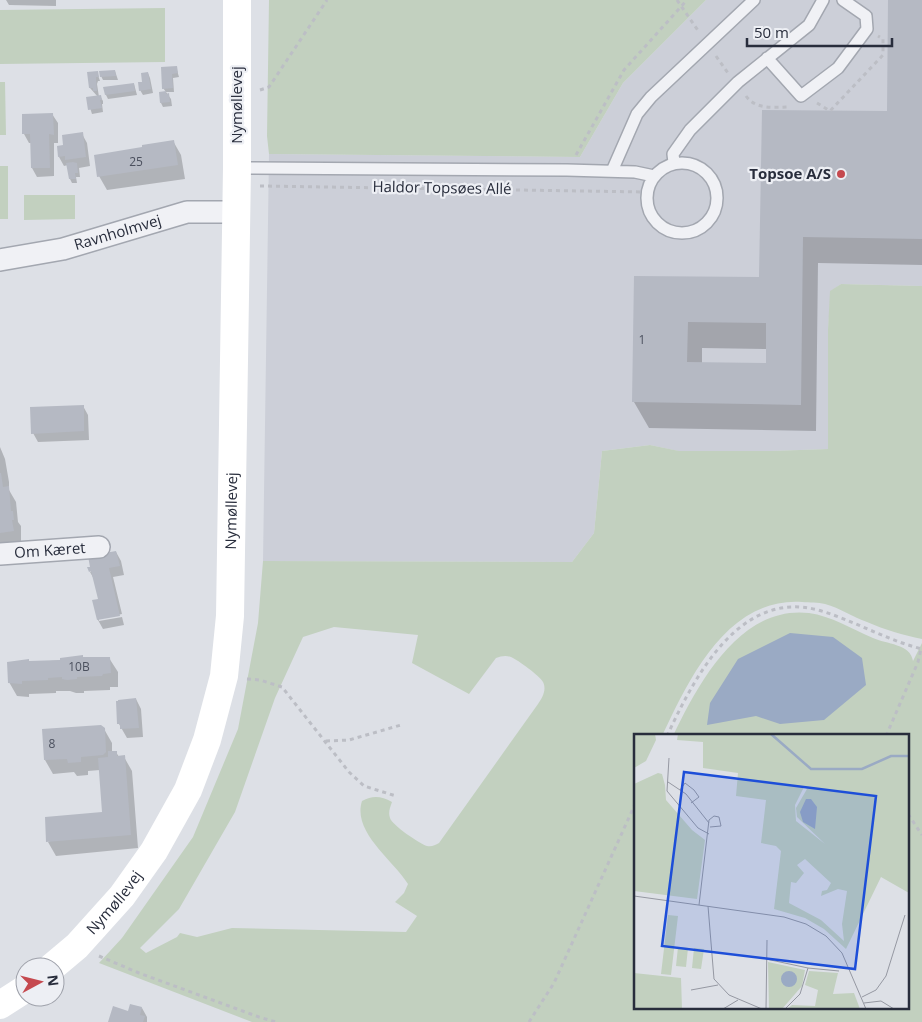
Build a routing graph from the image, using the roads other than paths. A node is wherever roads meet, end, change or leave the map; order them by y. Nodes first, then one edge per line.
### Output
1 (237, 0) edge
2 (754, 0) edge
3 (823, 0) edge
4 (843, 0) edge
5 (767, 58) junction
6 (674, 163) junction
7 (612, 171) junction
8 (654, 176) junction
9 (237, 189) junction
10 (0, 260) edge
11 (99, 546) dead end
12 (0, 554) edge
13 (64, 957) edge
14 (15, 996) edge
15 (0, 1006) edge

1 - 9 street, Nymøllevej
2 - 7 lane
3 - 5 lane
4 - 5 lane
5 - 6 lane
6 - 8 lane
6 - 8 lane
7 - 8 lane, Haldor Topsøes Allé
7 - 9 lane, Haldor Topsøes Allé
9 - 10 street, Ravnholmvej
9 - 13 street, Nymøllevej
11 - 12 street, Om Kæret
14 - 15 street

